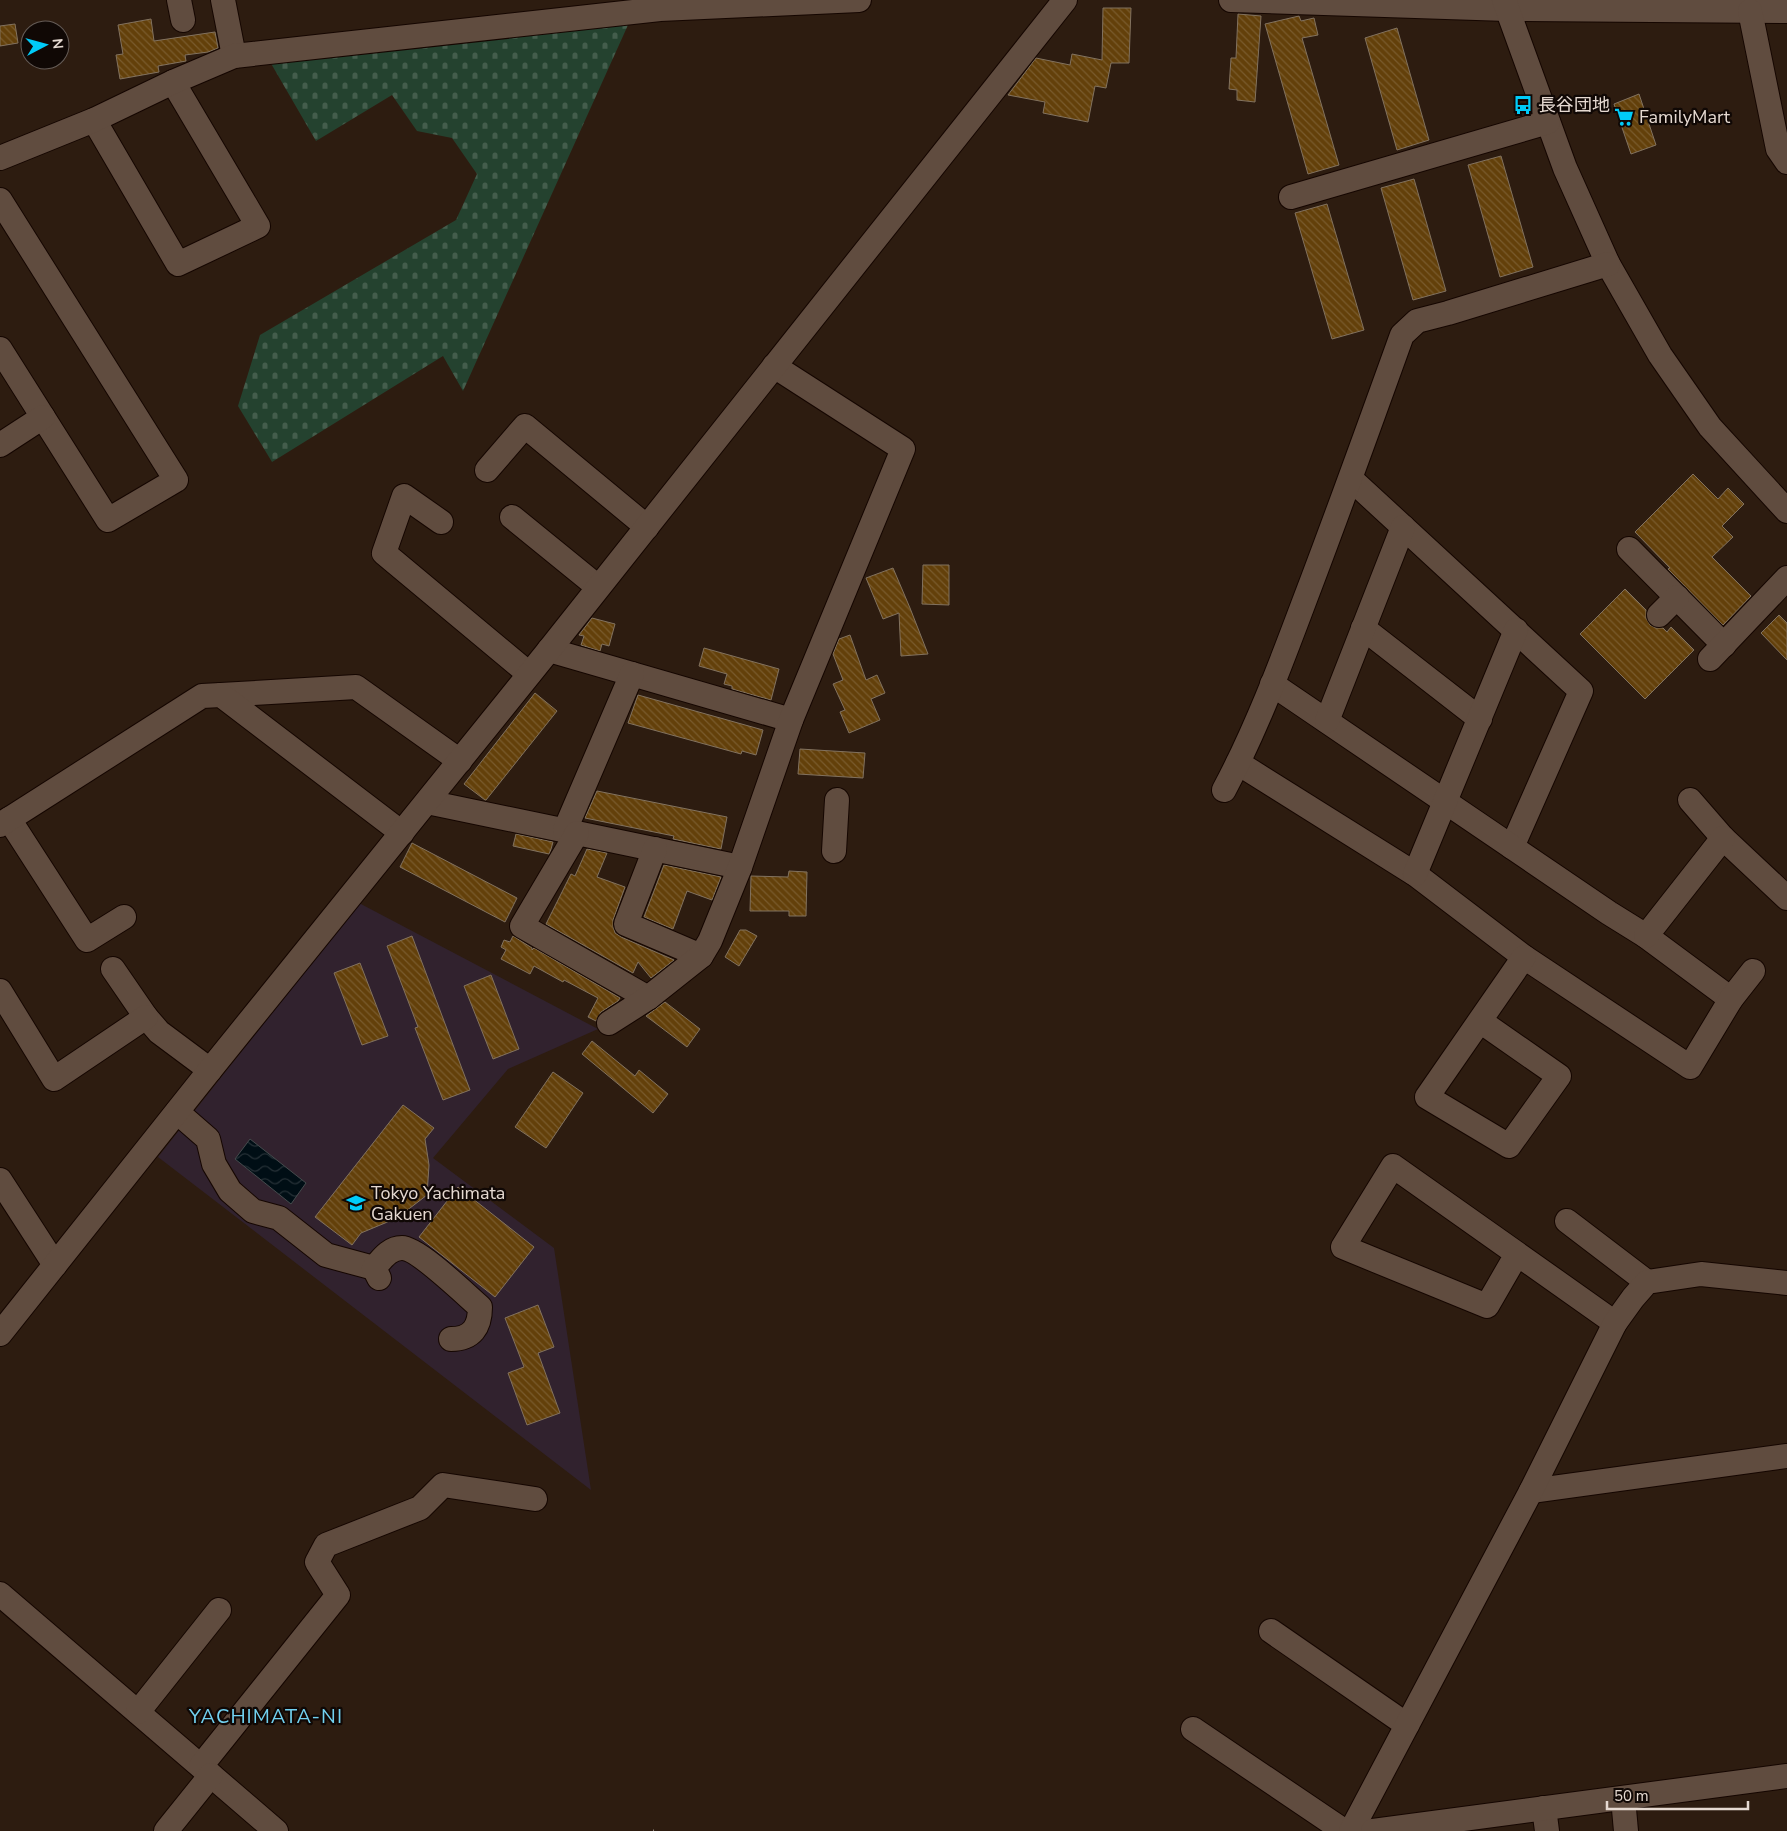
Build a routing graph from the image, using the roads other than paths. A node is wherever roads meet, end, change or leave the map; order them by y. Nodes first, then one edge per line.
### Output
1 (223, 0) edge
2 (859, 0) edge
3 (1065, 0) edge
4 (1231, 0) edge
5 (1506, 5) edge
6 (1750, 11) junction
7 (1787, 11) edge
8 (234, 56) junction
9 (173, 82) junction
10 (94, 120) junction
11 (1548, 122) junction
12 (0, 158) edge
13 (1787, 162) edge
14 (1290, 197) dead end
15 (0, 200) edge
16 (1608, 264) junction
17 (0, 349) edge
18 (774, 366) junction
19 (43, 417) junction
20 (0, 445) edge
21 (487, 470) dead end
22 (1351, 479) junction
23 (1787, 511) edge
24 (512, 517) dead end
25 (441, 522) dead end
26 (647, 527) junction
27 (1403, 527) junction
28 (1629, 549) dead end
29 (1787, 578) edge
30 (598, 587) junction
31 (1677, 597) junction
32 (1658, 615) dead end
33 (1363, 628) junction
34 (1516, 630) junction
35 (549, 650) junction
36 (529, 674) junction
37 (632, 674) junction
38 (1272, 684) junction
39 (221, 695) junction
40 (1480, 719) junction
41 (791, 720) junction
42 (1327, 721) junction
43 (460, 761) junction
44 (1238, 763) junction
45 (1224, 790) dead end
46 (837, 800) dead end
47 (1690, 800) dead end
48 (427, 802) junction
49 (1446, 802) junction
50 (5, 822) edge
51 (571, 832) junction
52 (402, 833) junction
53 (1723, 838) junction
54 (1512, 847) junction
55 (655, 849) junction
56 (834, 851) dead end
57 (740, 867) junction
58 (1415, 874) junction
59 (1787, 898) edge
60 (124, 917) dead end
61 (1646, 936) junction
62 (701, 956) junction
63 (1524, 957) junction
64 (113, 969) dead end
65 (1753, 971) dead end
66 (0, 991) edge
67 (648, 998) junction
68 (1731, 999) junction
69 (146, 1017) junction
70 (1480, 1021) junction
71 (609, 1023) dead end
72 (210, 1070) junction
73 (177, 1112) junction
74 (0, 1180) edge
75 (1567, 1221) dead end
76 (1518, 1254) junction
77 (56, 1265) junction
78 (1648, 1282) junction
79 (1787, 1283) edge
80 (1615, 1323) junction
81 (0, 1334) edge
82 (451, 1339) dead end
83 (1787, 1456) edge
84 (1531, 1491) junction
85 (535, 1499) dead end
86 (0, 1594) edge
87 (219, 1610) dead end
88 (1271, 1631) dead end
89 (138, 1712) junction
90 (1407, 1726) junction
91 (1193, 1729) dead end
92 (206, 1770) junction
93 (1787, 1776) edge
94 (1622, 1798) junction
95 (1546, 1820) edge
96 (268, 1828) edge
97 (166, 1831) edge
98 (1344, 1831) edge
99 (1351, 1831) edge
100 (1373, 1831) edge
101 (1626, 1831) edge

1 - 8 street
2 - 8 street
3 - 18 street
4 - 5 street
5 - 6 street
5 - 11 street
6 - 7 street
6 - 13 street
8 - 9 street
9 - 10 street
9 - 10 street
10 - 12 street
11 - 14 street
11 - 16 street
15 - 19 street
16 - 22 street
16 - 23 street
17 - 19 street
18 - 26 street
18 - 41 street
19 - 20 street
21 - 26 street
22 - 27 street
22 - 38 street
24 - 30 street
25 - 36 street
26 - 30 street
27 - 33 street
27 - 34 street
28 - 31 street
29 - 31 street
30 - 35 street
31 - 32 street
33 - 40 street
33 - 42 street
34 - 40 street
34 - 54 street
35 - 36 street
35 - 37 street
36 - 43 street
37 - 41 street
37 - 51 street
38 - 42 street
38 - 44 street
39 - 43 street
39 - 50 street
39 - 52 street
40 - 49 street
41 - 57 street
42 - 49 street
43 - 48 street
44 - 45 street
44 - 58 street
46 - 56 street
47 - 53 street
48 - 51 street
48 - 52 street
49 - 54 street
49 - 58 street
50 - 60 street
51 - 55 street
51 - 67 street
52 - 72 street
53 - 59 street
53 - 61 street
54 - 61 street
55 - 57 street
55 - 62 street
57 - 62 street
58 - 63 street
61 - 68 street
62 - 67 street
63 - 68 street
63 - 70 street
64 - 69 street
65 - 68 street
66 - 69 street
67 - 71 street
69 - 72 street
70 - 70 street
72 - 73 street
73 - 77 street
73 - 82 street
74 - 77 street
75 - 78 street
76 - 76 street
76 - 80 street
77 - 81 street
78 - 79 street
78 - 80 street
80 - 84 street
83 - 84 street
84 - 90 street
85 - 92 street
86 - 89 street
87 - 89 street
88 - 90 street
89 - 92 street
90 - 99 street
91 - 98 street
92 - 96 street
92 - 97 street
93 - 94 street
94 - 95 street
94 - 101 street
95 - 100 street

